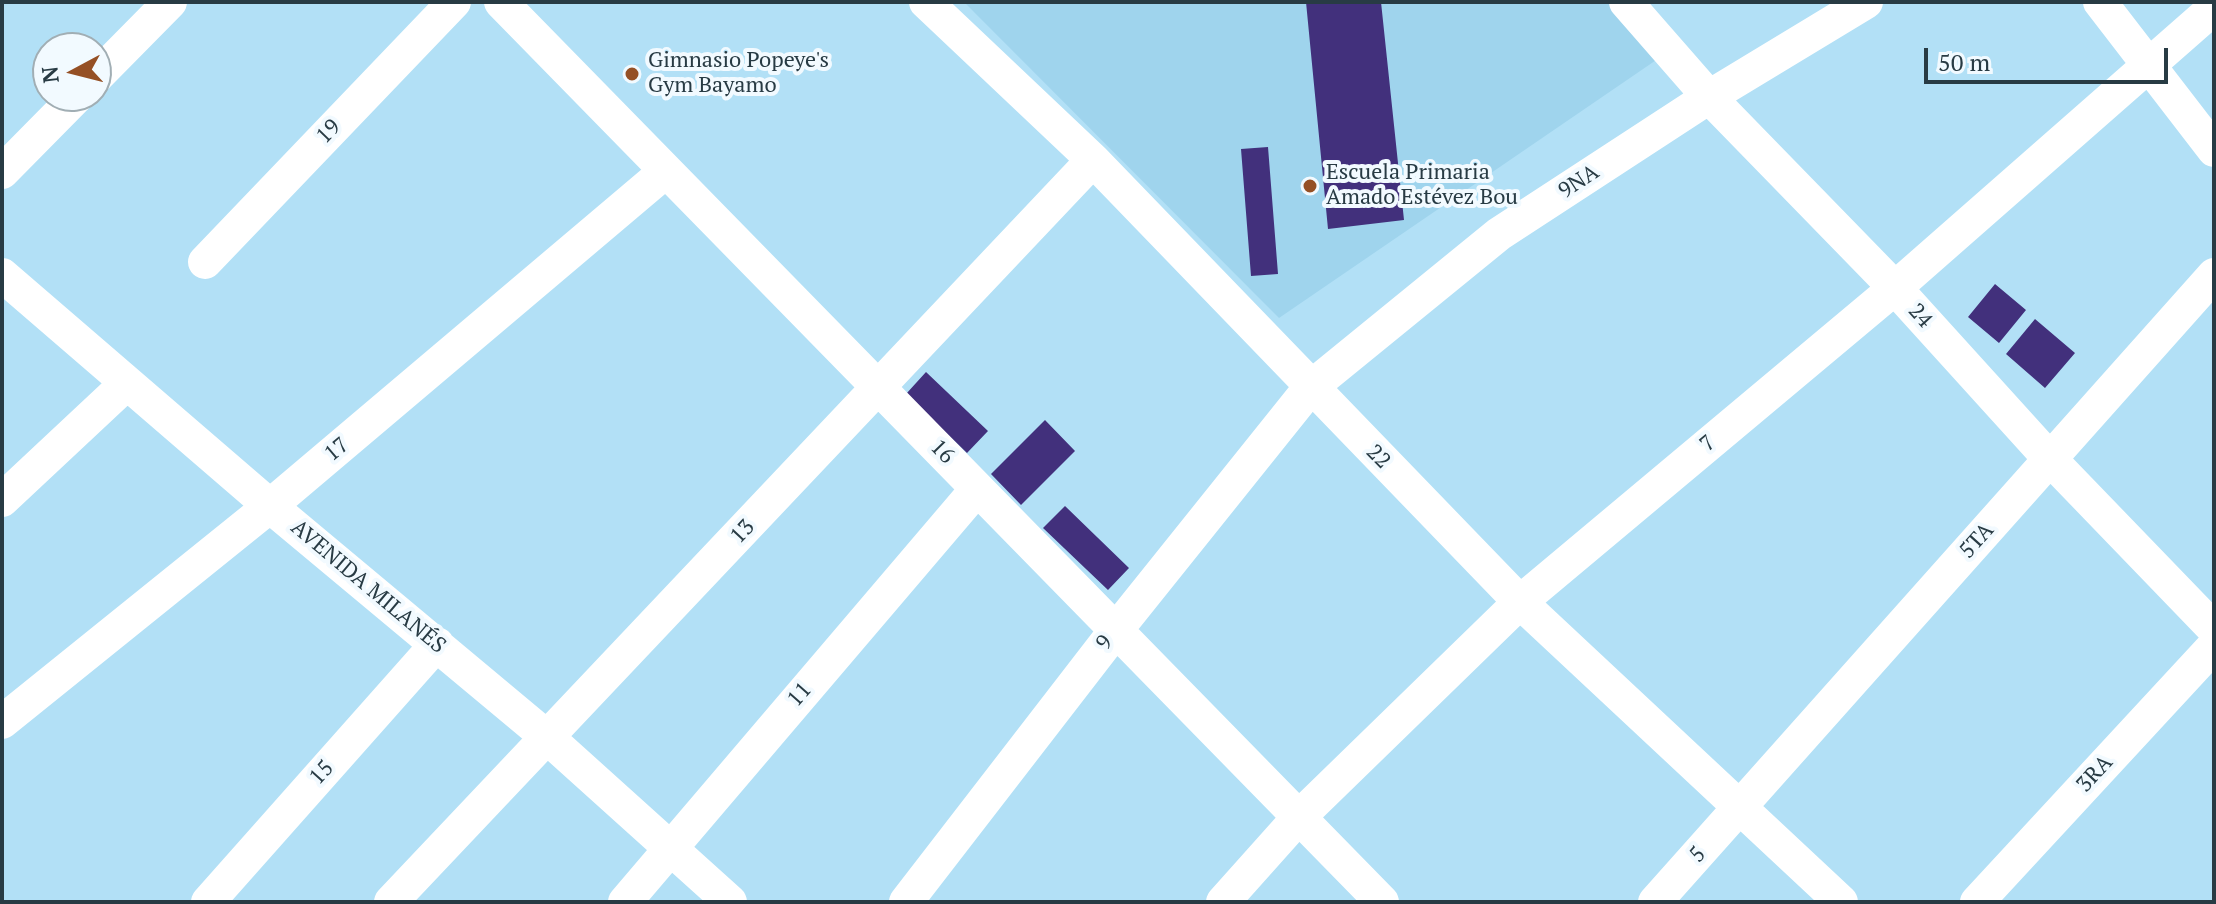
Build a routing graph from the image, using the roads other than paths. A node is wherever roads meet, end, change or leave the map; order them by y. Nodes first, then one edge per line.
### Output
1 (170, 2) edge
2 (454, 2) edge
3 (501, 2) edge
4 (926, 2) edge
5 (1626, 2) edge
6 (1866, 2) edge
7 (2100, 2) edge
8 (2214, 8) edge
9 (112, 61) edge
10 (2148, 65) junction
11 (1709, 97) junction
12 (61, 112) edge
13 (2214, 150) edge
14 (1093, 160) junction
15 (666, 171) junction
16 (2, 172) edge
17 (205, 262) dead end
18 (2, 275) edge
19 (2214, 275) edge
20 (1895, 288) junction
21 (127, 383) junction
22 (879, 388) junction
23 (1310, 388) junction
24 (2050, 459) junction
25 (977, 489) junction
26 (2, 500) edge
27 (270, 506) junction
28 (1520, 602) junction
29 (2214, 629) edge
30 (1116, 630) junction
31 (437, 644) junction
32 (2214, 646) edge
33 (2, 722) edge
34 (548, 738) junction
35 (1740, 809) junction
36 (1299, 817) junction
37 (669, 847) junction
38 (208, 902) edge
39 (391, 902) edge
40 (625, 902) edge
41 (730, 902) edge
42 (906, 902) edge
43 (1223, 902) edge
44 (1382, 902) edge
45 (1655, 902) edge
46 (1841, 902) edge
47 (1977, 902) edge

1 - 9 street
2 - 17 street, 19
3 - 15 street, 16
4 - 14 street, 22
5 - 11 street, 24
6 - 11 street, 9NA
7 - 10 street
8 - 10 street, 7
10 - 13 street
10 - 20 street, 7
11 - 20 street, 24
11 - 23 street, 9NA
12 - 16 street
14 - 22 street, 13
14 - 23 street, 22
15 - 22 street, 16
15 - 27 street, 17
18 - 21 street, AVENIDA MILANÉS
19 - 24 street, 5TA
20 - 24 street, 24
20 - 28 street, 7
21 - 26 street
21 - 27 street, AVENIDA MILANÉS
22 - 25 street, 16
22 - 34 street, 13
23 - 28 street, 22
23 - 30 street, 9
24 - 29 street, 24
24 - 35 street, 5TA
25 - 30 street, 16
25 - 37 street, 11
27 - 31 street, AVENIDA MILANÉS
27 - 33 street, 17
28 - 35 street, 22
28 - 36 street, 7
30 - 36 street, 16
30 - 42 street, 9
31 - 34 street, AVENIDA MILANÉS
31 - 38 street, 15
32 - 47 street, 3RA
34 - 37 street, AVENIDA MILANÉS
34 - 39 street, 13
35 - 45 street, 5
35 - 46 street, 22
36 - 43 street, 7
36 - 44 street, 16
37 - 40 street, 11
37 - 41 street, AVENIDA MILANÉS

